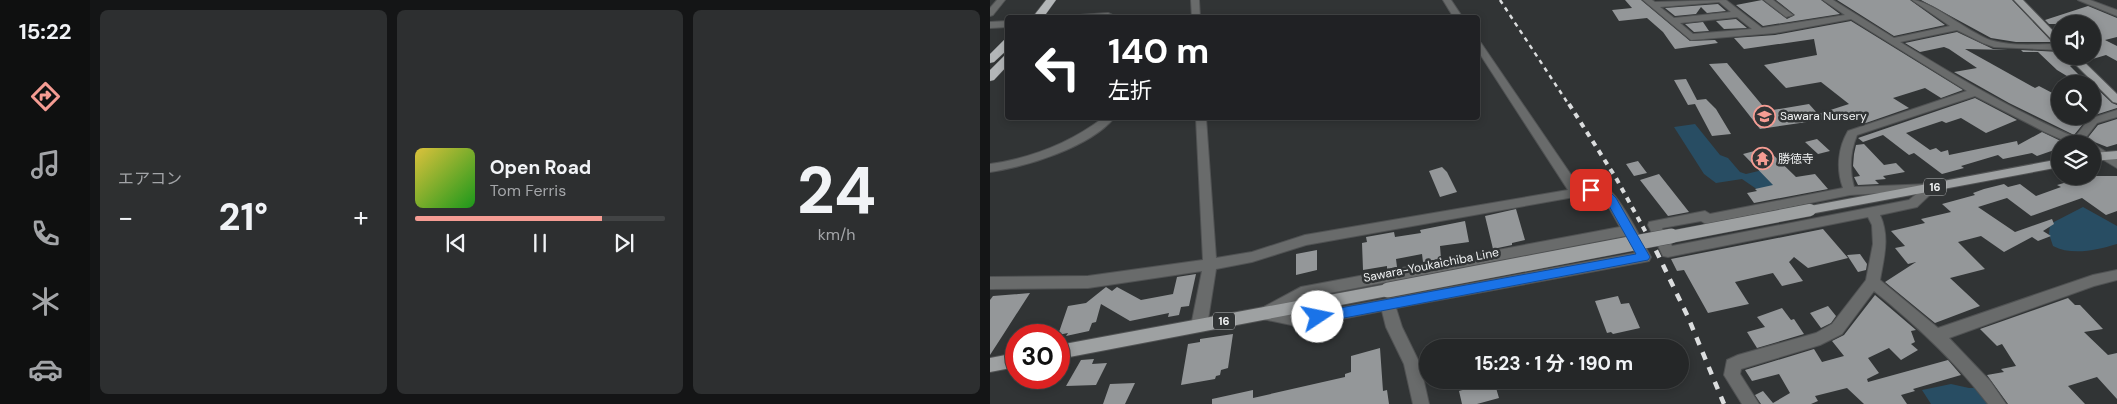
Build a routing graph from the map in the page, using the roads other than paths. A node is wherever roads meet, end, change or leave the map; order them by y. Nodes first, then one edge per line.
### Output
1 (1001, 0) edge
2 (1052, 0) edge
3 (1195, 0) edge
4 (1447, 0) edge
5 (1719, 0) edge
6 (1768, 0) edge
7 (1827, 0) edge
8 (1916, 0) edge
9 (2018, 0) edge
10 (2082, 0) edge
11 (1651, 3) edge
12 (990, 13) edge
13 (2117, 13) edge
14 (1739, 14) junction
15 (1040, 15) edge
16 (1196, 15) edge
17 (1457, 15) edge
18 (1789, 15) dead end
19 (1852, 16) junction
20 (1672, 21) junction
21 (1005, 24) edge
22 (990, 25) edge
23 (1959, 27) junction
24 (1760, 31) junction
25 (2051, 35) edge
26 (1893, 41) junction
27 (1005, 45) edge
28 (2051, 45) edge
29 (1480, 48) edge
30 (990, 60) edge
31 (1005, 61) edge
32 (2081, 65) edge
33 (990, 78) edge
34 (1976, 92) junction
35 (2117, 100) edge
36 (2117, 113) edge
37 (1106, 120) edge
38 (1201, 120) edge
39 (2062, 135) edge
40 (2085, 135) edge
41 (2117, 155) edge
42 (2101, 156) edge
43 (2101, 157) edge
44 (2117, 164) edge
45 (2051, 165) edge
46 (990, 168) edge
47 (1931, 188) junction
48 (1850, 191) junction
49 (1576, 192) junction
50 (1872, 212) junction
51 (1630, 230) junction
52 (1210, 264) junction
53 (2117, 275) edge
54 (1873, 282) junction
55 (990, 283) edge
56 (1388, 297) junction
57 (1263, 314) junction
58 (1199, 326) junction
59 (1938, 335) junction
60 (1070, 350) edge
61 (1005, 362) edge
62 (990, 365) edge
63 (1421, 404) edge
64 (1751, 404) edge
65 (1998, 404) edge

1 - 12 street
2 - 15 highway
3 - 16 street
4 - 17 street
5 - 11 street
5 - 14 street
6 - 18 street
7 - 19 street
8 - 23 street
9 - 25 main road
10 - 13 street
11 - 20 street
14 - 20 street
14 - 24 street
19 - 24 street
19 - 26 street
20 - 24 street
21 - 22 street
23 - 26 street
23 - 28 street
26 - 34 street
27 - 30 highway
29 - 49 street
31 - 33 highway
32 - 35 main road
34 - 39 street
34 - 48 street
36 - 40 street
37 - 46 street
38 - 52 street
41 - 42 main road
43 - 44 street
45 - 47 main road, 16
47 - 48 street
47 - 50 street
47 - 56 main road, Sawara-Youkaichiba Line / 16, bridge
48 - 50 street
49 - 51 street
49 - 52 street
50 - 54 street
51 - 56 street
51 - 57 street
52 - 55 street
52 - 58 street
53 - 59 street
54 - 59 street
54 - 64 street
56 - 57 main road, Sawara-Youkaichiba Line / 16
56 - 63 street
57 - 58 main road, Sawara-Youkaichiba Line / 16
58 - 60 main road, Sawara-Youkaichiba Line / 16
59 - 65 street
61 - 62 main road

